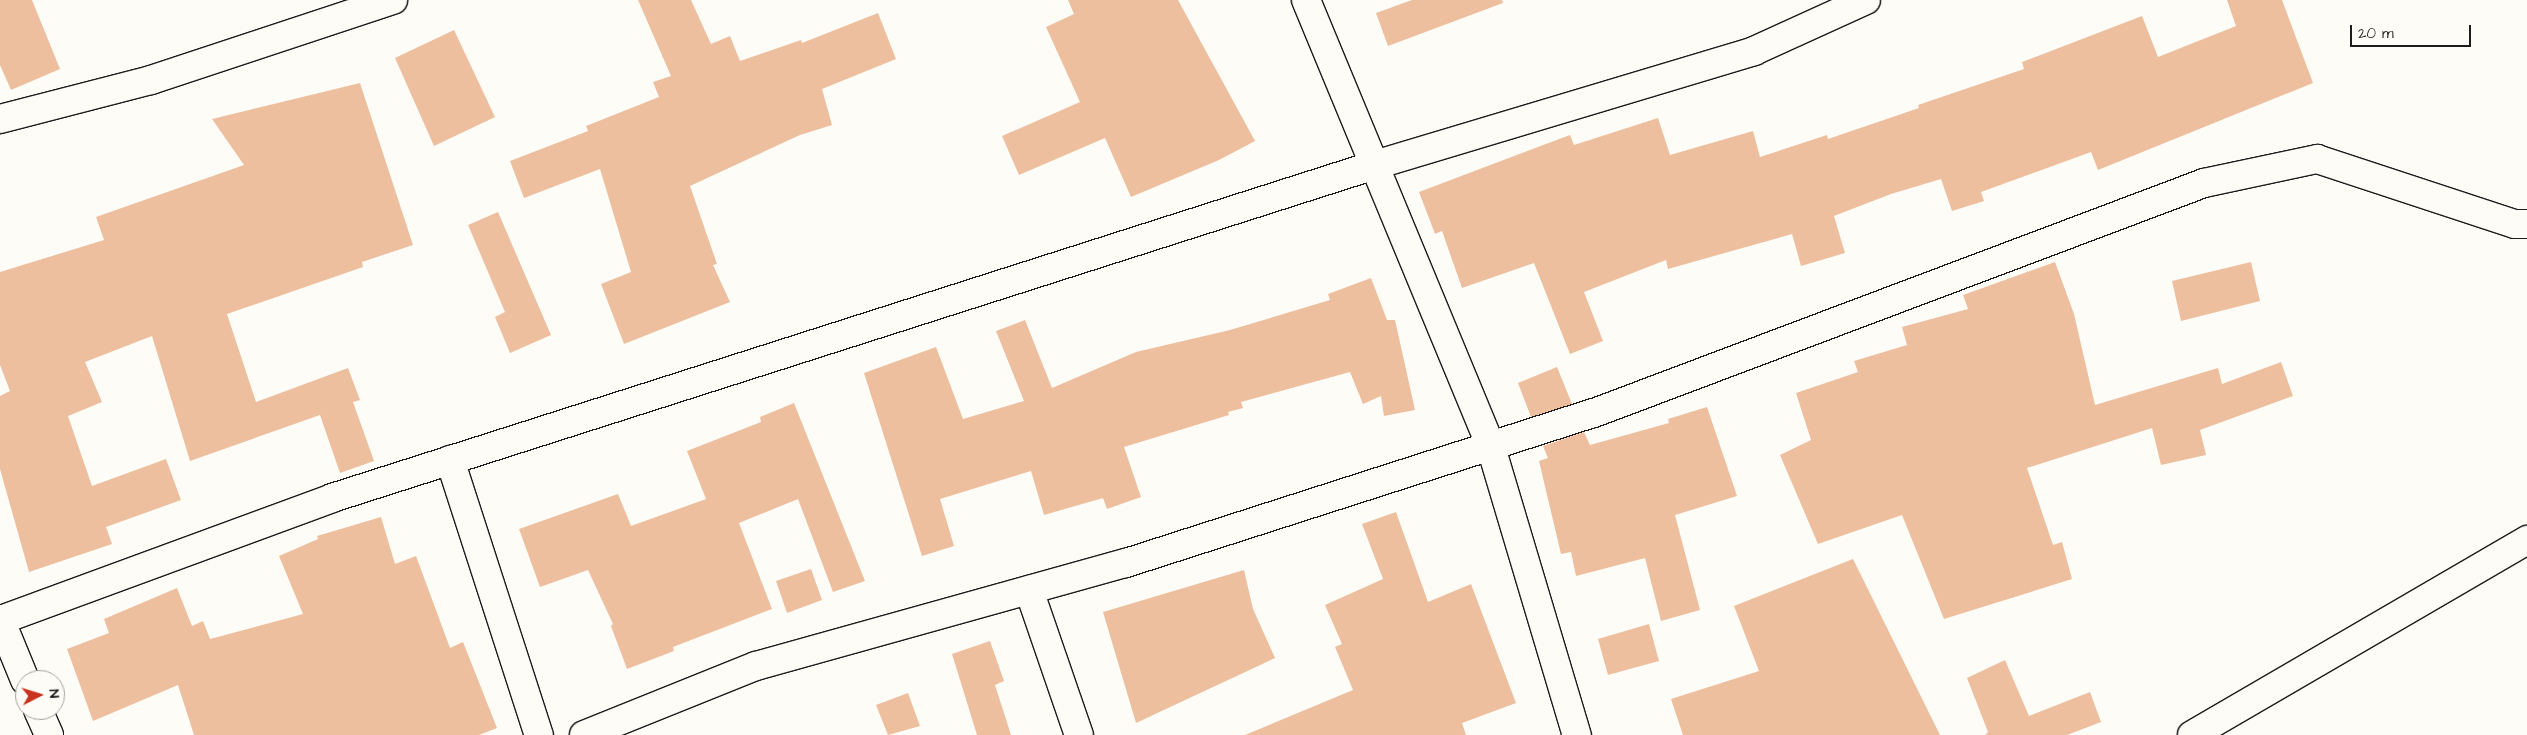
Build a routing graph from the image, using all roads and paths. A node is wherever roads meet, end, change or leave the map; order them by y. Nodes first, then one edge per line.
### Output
1 (393, 0) edge
2 (1306, 0) edge
3 (1866, 0) edge
4 (0, 119) edge
5 (1375, 165) junction
6 (2527, 224) edge
7 (1490, 444) junction
8 (450, 460) junction
9 (2527, 540) edge
10 (1029, 590) junction
11 (0, 620) edge
12 (22, 670) edge
13 (42, 720) edge
14 (48, 735) edge
15 (539, 735) edge
16 (584, 735) edge
17 (1079, 735) edge
18 (1577, 735) edge
19 (2192, 735) edge

1 - 4 street
2 - 5 street
3 - 5 street
5 - 7 street
5 - 8 street
6 - 7 street
7 - 10 street
7 - 18 street
8 - 11 street
8 - 15 street
9 - 19 street
10 - 16 street
10 - 17 street
11 - 12 street
13 - 14 street

